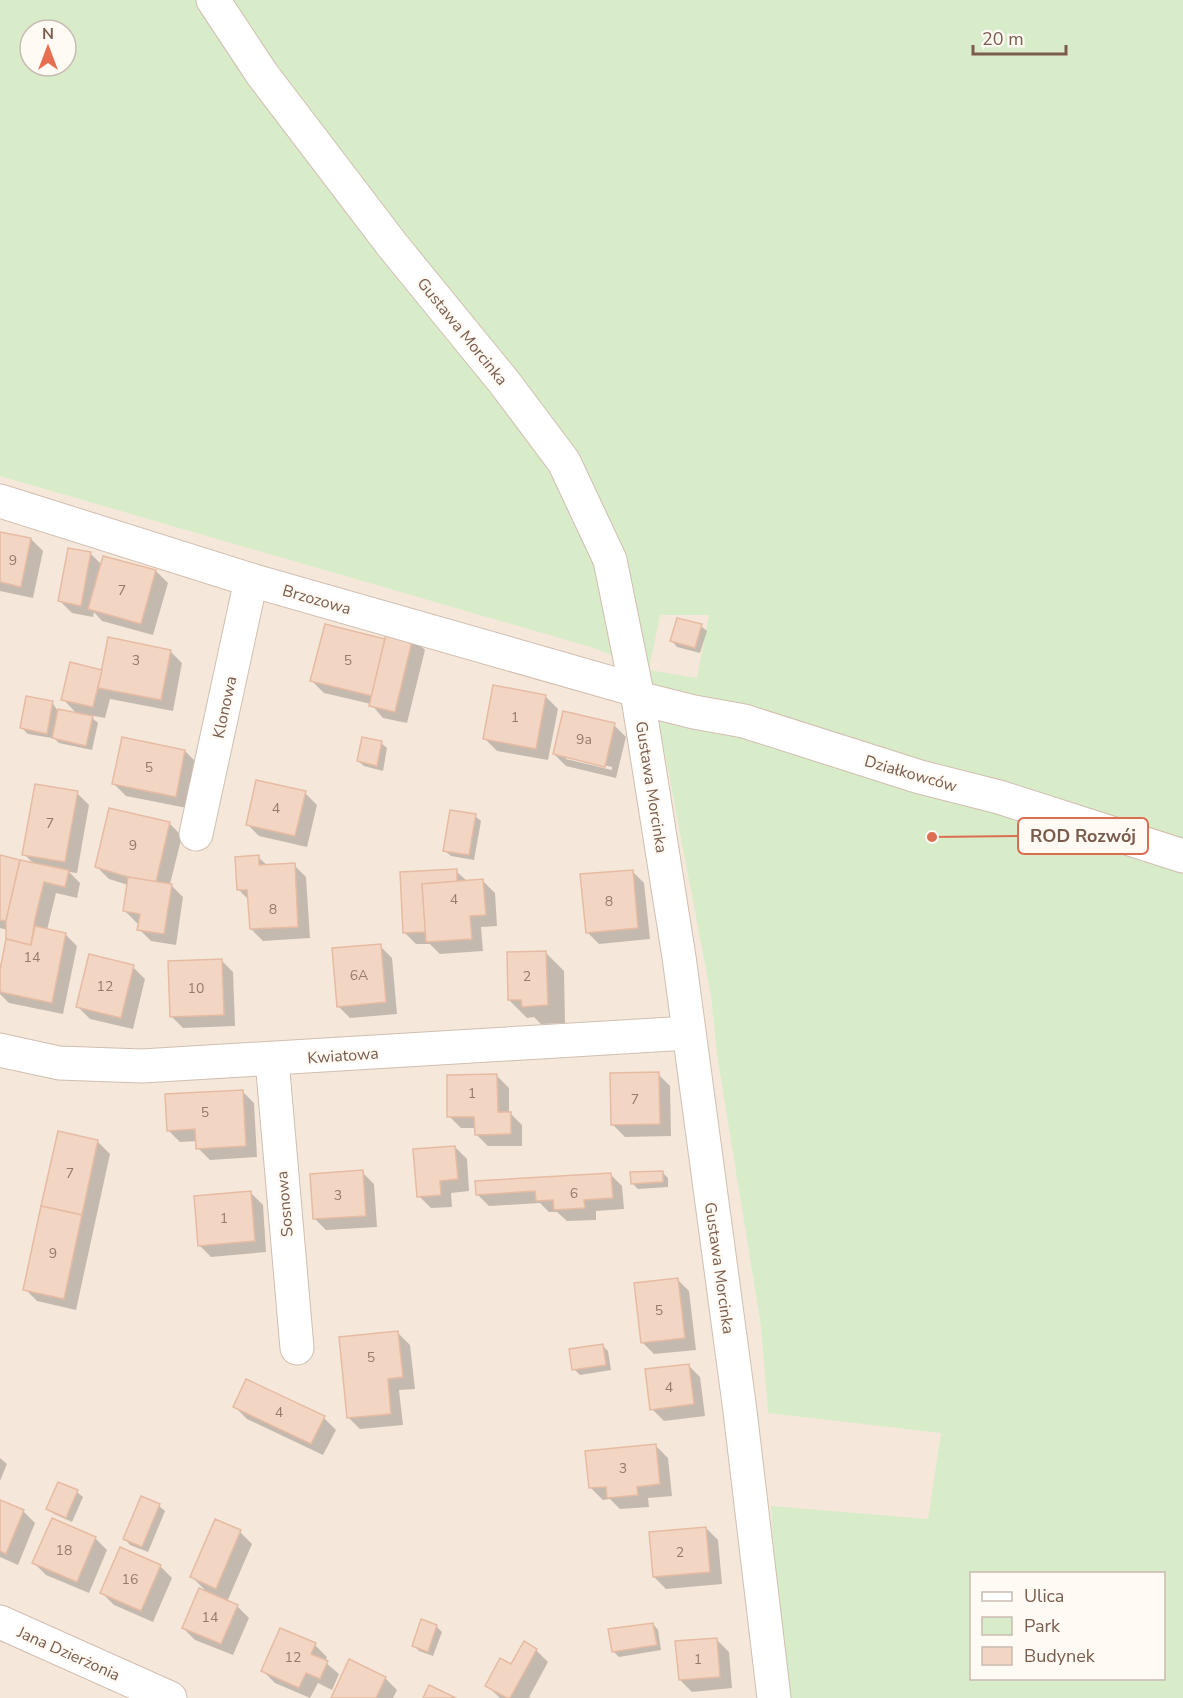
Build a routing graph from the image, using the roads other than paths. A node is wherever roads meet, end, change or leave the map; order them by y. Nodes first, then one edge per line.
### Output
1 (213, 0) edge
2 (0, 501) edge
3 (251, 579) junction
4 (637, 694) junction
5 (196, 834) dead end
6 (1183, 856) edge
7 (687, 1033) junction
8 (0, 1050) edge
9 (272, 1060) junction
10 (297, 1348) dead end
11 (0, 1622) edge
12 (170, 1698) edge
13 (774, 1698) edge

1 - 4 street, Gustawa Morcinka
2 - 3 street, Brzozowa
3 - 4 street, Brzozowa
3 - 5 street, Klonowa
4 - 6 street, Działkowców
4 - 7 street, Gustawa Morcinka
7 - 9 street, Kwiatowa
7 - 13 street, Gustawa Morcinka
8 - 9 street, Kwiatowa
9 - 10 street, Sosnowa
11 - 12 street, Jana Dzierżonia

